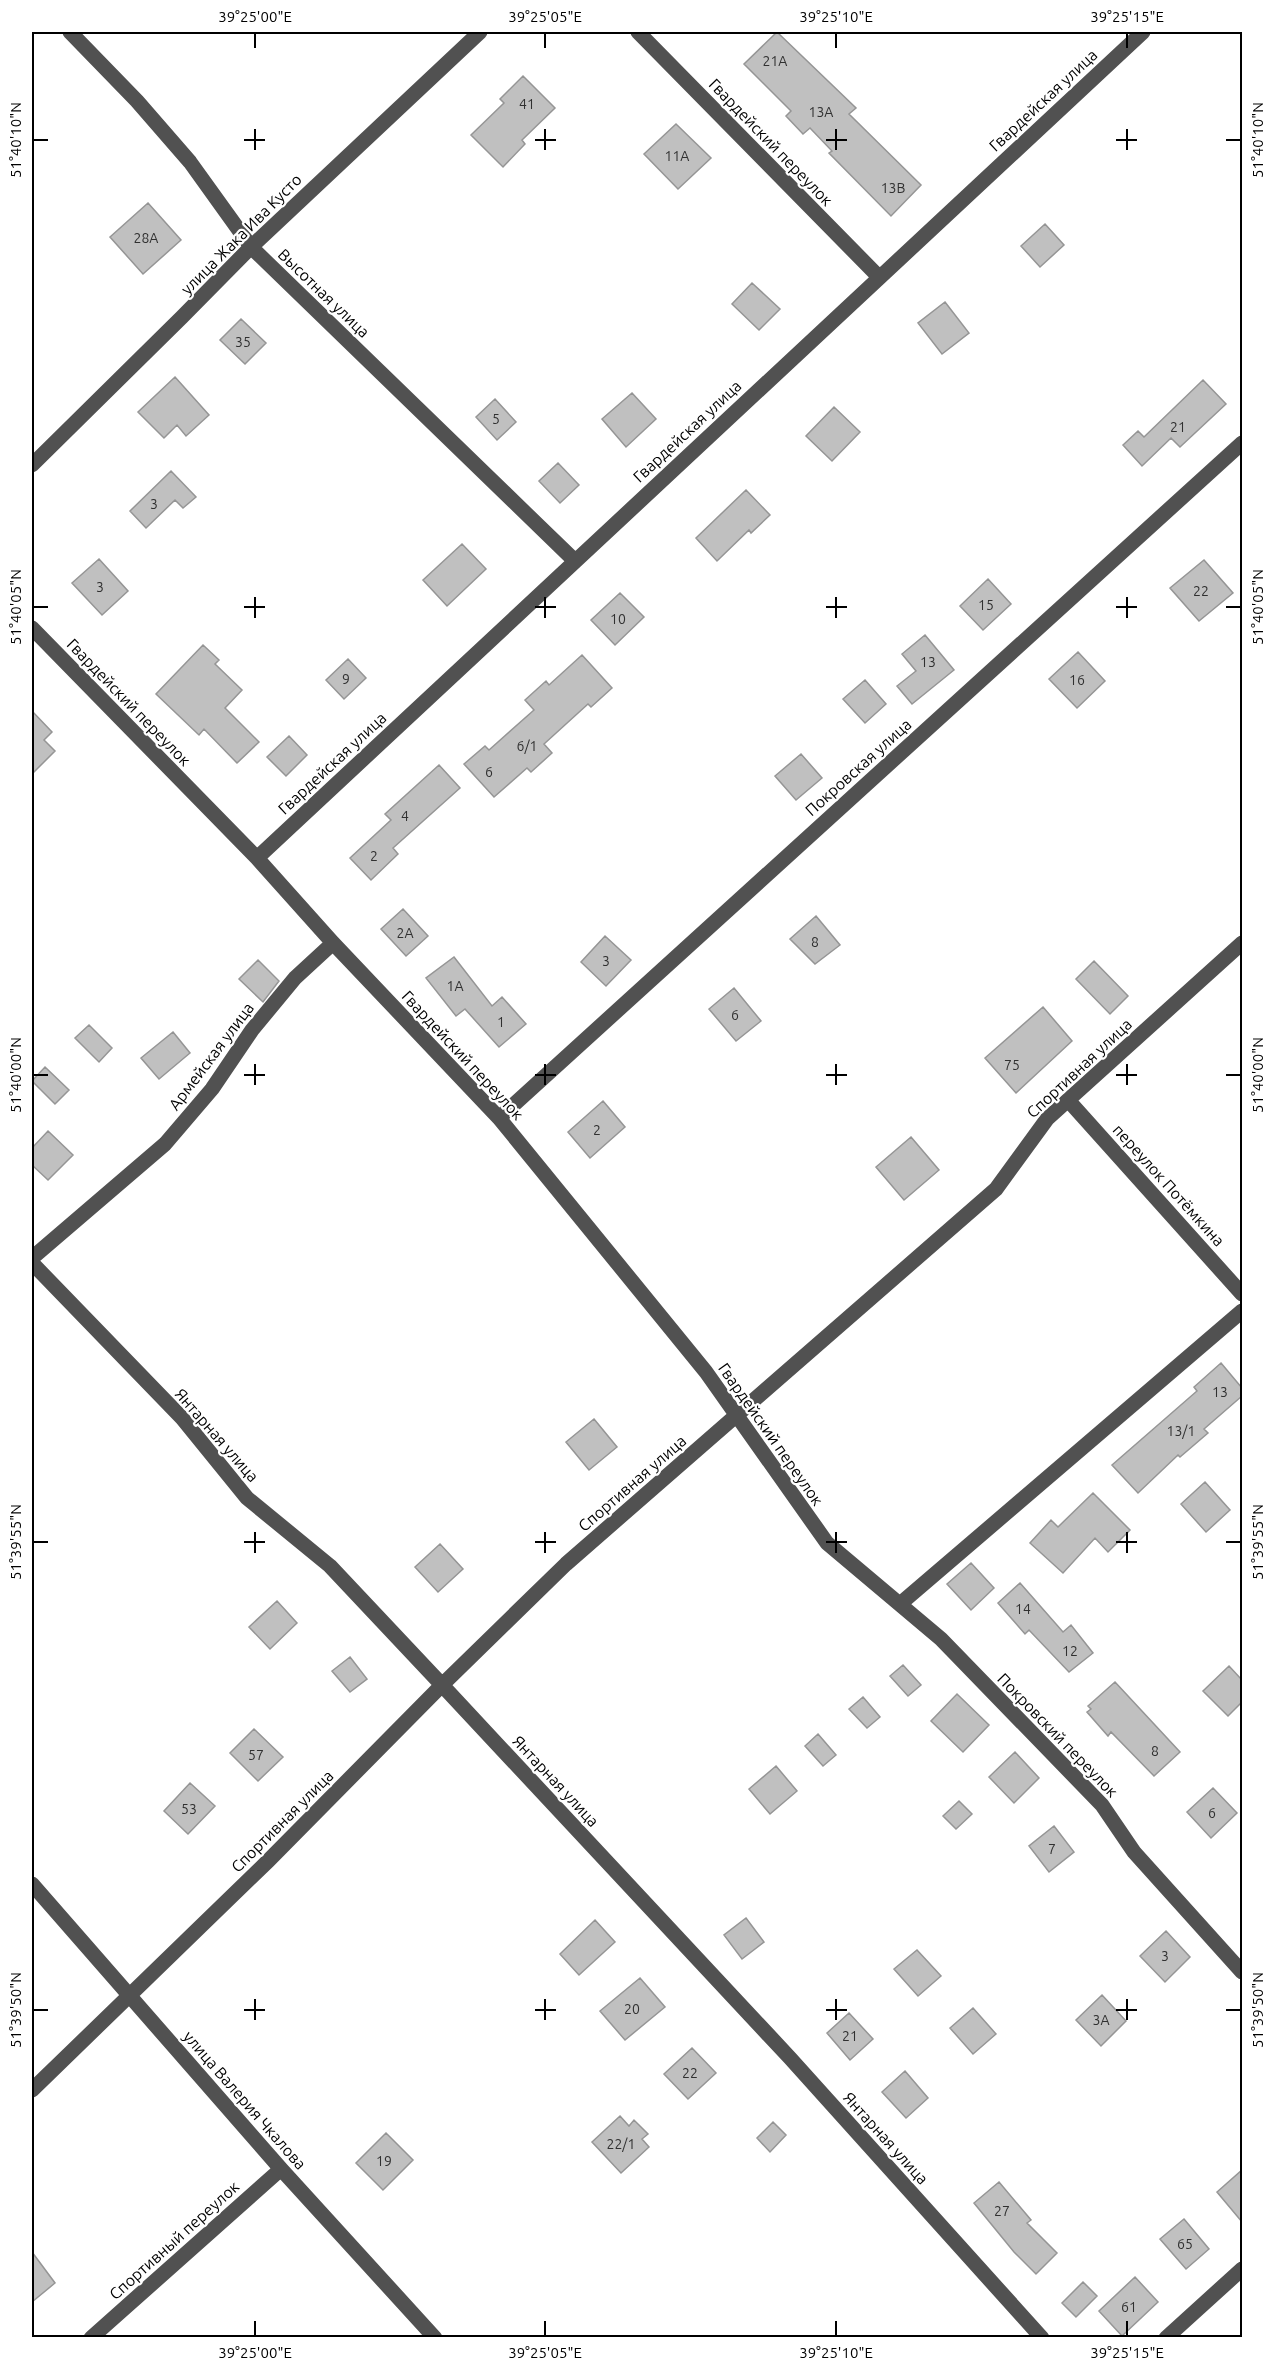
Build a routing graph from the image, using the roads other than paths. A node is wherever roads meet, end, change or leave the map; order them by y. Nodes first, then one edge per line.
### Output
1 (70, 32) edge
2 (480, 32) edge
3 (638, 32) edge
4 (1143, 32) edge
5 (251, 247) junction
6 (879, 278) junction
7 (1242, 443) edge
8 (32, 465) edge
9 (575, 561) junction
10 (32, 628) edge
11 (257, 858) junction
12 (333, 943) junction
13 (1242, 943) edge
14 (1068, 1100) junction
15 (499, 1118) junction
16 (32, 1258) edge
17 (32, 1263) edge
18 (1242, 1294) edge
19 (1242, 1311) edge
20 (736, 1416) junction
21 (827, 1543) joint
22 (900, 1604) junction
23 (442, 1685) junction
24 (32, 1884) edge
25 (1242, 1972) edge
26 (130, 1995) junction
27 (32, 2090) edge
28 (281, 2169) junction
29 (1242, 2270) edge
30 (91, 2337) edge
31 (435, 2337) edge
32 (1042, 2337) edge
33 (1166, 2337) edge

1 - 5 street, Высотная улица
2 - 5 street, улица Жака Ива Кусто
3 - 6 street, Гвардейский переулок
4 - 6 street, Гвардейская улица
5 - 8 street, улица Жака Ива Кусто
5 - 9 street, Высотная улица
6 - 9 street, Гвардейская улица
7 - 15 street, Покровская улица
9 - 11 street, Гвардейская улица
10 - 11 street, Гвардейский переулок
11 - 12 street, Гвардейский переулок
12 - 15 street, Гвардейский переулок
12 - 16 street, Армейская улица
13 - 14 street, Спортивная улица
14 - 18 street, переулок Потёмкина
14 - 20 street, Спортивная улица
15 - 20 street, Гвардейский переулок
17 - 23 street, Янтарная улица
19 - 22 street
20 - 21 street, Гвардейский переулок
20 - 23 street, Спортивная улица
21 - 22 street, Покровский переулок
22 - 25 street, Покровский переулок
23 - 26 street, Спортивная улица
23 - 32 street, Янтарная улица
24 - 26 street, улица Валерия Чкалова
26 - 27 street, Спортивная улица
26 - 28 street, улица Валерия Чкалова
28 - 30 street, Спортивный переулок
28 - 31 street, улица Валерия Чкалова
29 - 33 street

